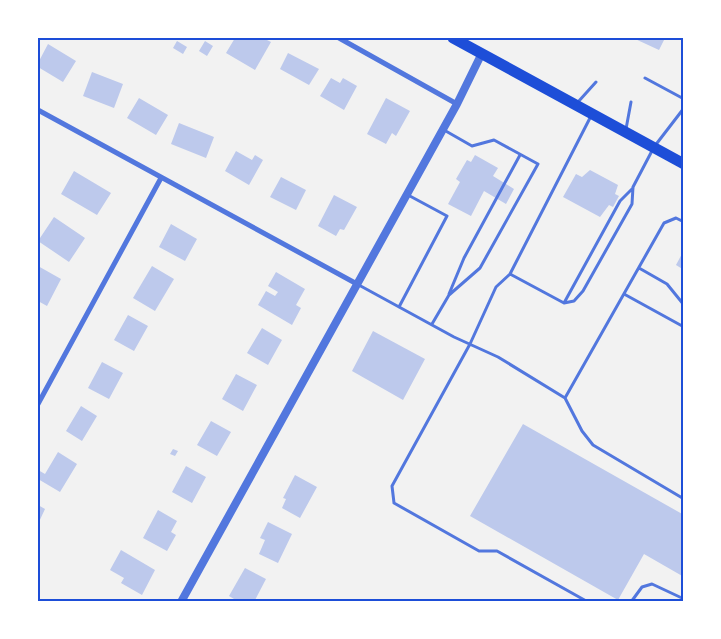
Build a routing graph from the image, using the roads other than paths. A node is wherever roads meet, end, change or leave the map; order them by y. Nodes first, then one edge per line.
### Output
1 (339, 38) edge
2 (453, 38) edge
3 (482, 54) junction
4 (645, 78) dead end
5 (596, 82) dead end
6 (684, 99) edge
7 (631, 102) dead end
8 (457, 104) junction
9 (576, 104) junction
10 (684, 108) edge
11 (38, 110) edge
12 (592, 114) junction
13 (442, 129) junction
14 (626, 132) junction
15 (654, 147) junction
16 (520, 155) junction
17 (684, 164) edge
18 (160, 178) junction
19 (634, 187) junction
20 (406, 194) junction
21 (684, 222) edge
22 (639, 268) junction
23 (510, 274) junction
24 (357, 284) junction
25 (624, 294) junction
26 (448, 295) junction
27 (564, 302) junction
28 (684, 305) edge
29 (399, 307) junction
30 (432, 324) junction
31 (684, 327) edge
32 (470, 344) junction
33 (565, 398) junction
34 (38, 404) edge
35 (684, 498) edge
36 (684, 599) edge
37 (181, 602) edge
38 (588, 602) edge
39 (631, 602) edge

1 - 8 street
2 - 3 highway
3 - 8 street
3 - 9 highway
4 - 6 lane
5 - 9 lane
7 - 14 lane
8 - 13 street
9 - 12 highway
10 - 15 lane
11 - 18 street
12 - 14 highway
12 - 23 lane
13 - 16 lane
13 - 20 street
14 - 15 highway
15 - 17 highway
15 - 19 lane
16 - 26 lane
16 - 26 lane
18 - 24 street
18 - 34 street
19 - 27 lane
19 - 27 lane
20 - 24 street
20 - 29 lane
21 - 22 lane
22 - 25 lane
22 - 28 lane
23 - 27 lane
23 - 32 lane
24 - 29 lane
24 - 37 street
25 - 31 lane
25 - 33 lane
26 - 30 lane
29 - 30 lane
30 - 32 lane
32 - 33 lane
32 - 38 lane
33 - 35 lane
36 - 39 lane

